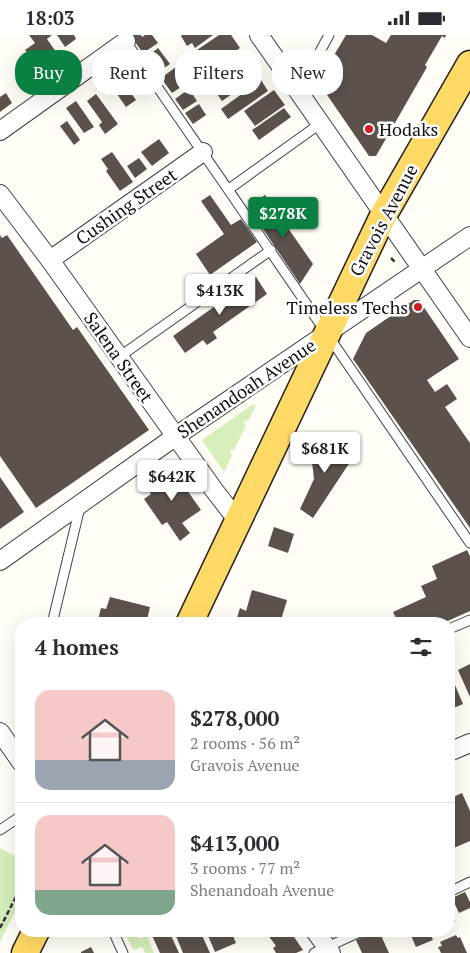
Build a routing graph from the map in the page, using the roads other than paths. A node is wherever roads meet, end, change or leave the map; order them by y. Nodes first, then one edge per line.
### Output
1 (259, 35) edge
2 (329, 35) edge
3 (124, 38) edge
4 (321, 50) edge
5 (272, 53) edge
6 (470, 64) edge
7 (301, 95) edge
8 (321, 123) junction
9 (0, 131) edge
10 (203, 152) junction
11 (229, 189) junction
12 (0, 194) edge
13 (384, 214) junction
14 (470, 236) edge
15 (271, 250) junction
16 (50, 259) junction
17 (423, 269) junction
18 (326, 334) junction
19 (470, 338) edge
20 (119, 357) junction
21 (176, 437) junction
22 (81, 504) junction
23 (238, 521) junction
24 (470, 543) edge
25 (0, 561) edge
26 (54, 617) edge
27 (192, 617) edge
28 (470, 620) edge
29 (455, 626) edge
30 (0, 732) edge
31 (470, 743) edge
32 (455, 749) edge
33 (15, 753) edge
34 (15, 820) edge
35 (0, 830) edge
36 (470, 882) edge
37 (455, 888) edge
38 (33, 937) edge
39 (116, 937) edge
40 (318, 937) edge
41 (351, 937) edge
42 (324, 951) edge
43 (25, 953) edge
44 (123, 953) edge

1 - 5 street
2 - 4 lane
3 - 9 street
3 - 10 lane
6 - 13 main road, Gravois Avenue
7 - 8 street
8 - 11 lane
8 - 13 street
10 - 11 lane
10 - 16 street, Cushing Street
11 - 15 lane
12 - 16 street, Salena Street
13 - 17 street
13 - 18 main road, Gravois Avenue
14 - 17 street, Shenandoah Avenue
15 - 18 lane
15 - 20 lane
16 - 20 street, Salena Street
17 - 18 street, Shenandoah Avenue
17 - 19 street
18 - 21 street, Shenandoah Avenue
18 - 23 main road, Gravois Avenue
18 - 24 lane
20 - 21 street, Salena Street
21 - 22 street, Shenandoah Avenue
21 - 23 street, Salena Street
22 - 25 street, Shenandoah Avenue
22 - 26 lane
23 - 27 main road, Gravois Avenue
28 - 29 lane
30 - 33 street
31 - 32 street
34 - 35 lane
36 - 37 lane
38 - 43 main road
39 - 44 lane
40 - 42 street
41 - 42 lane

